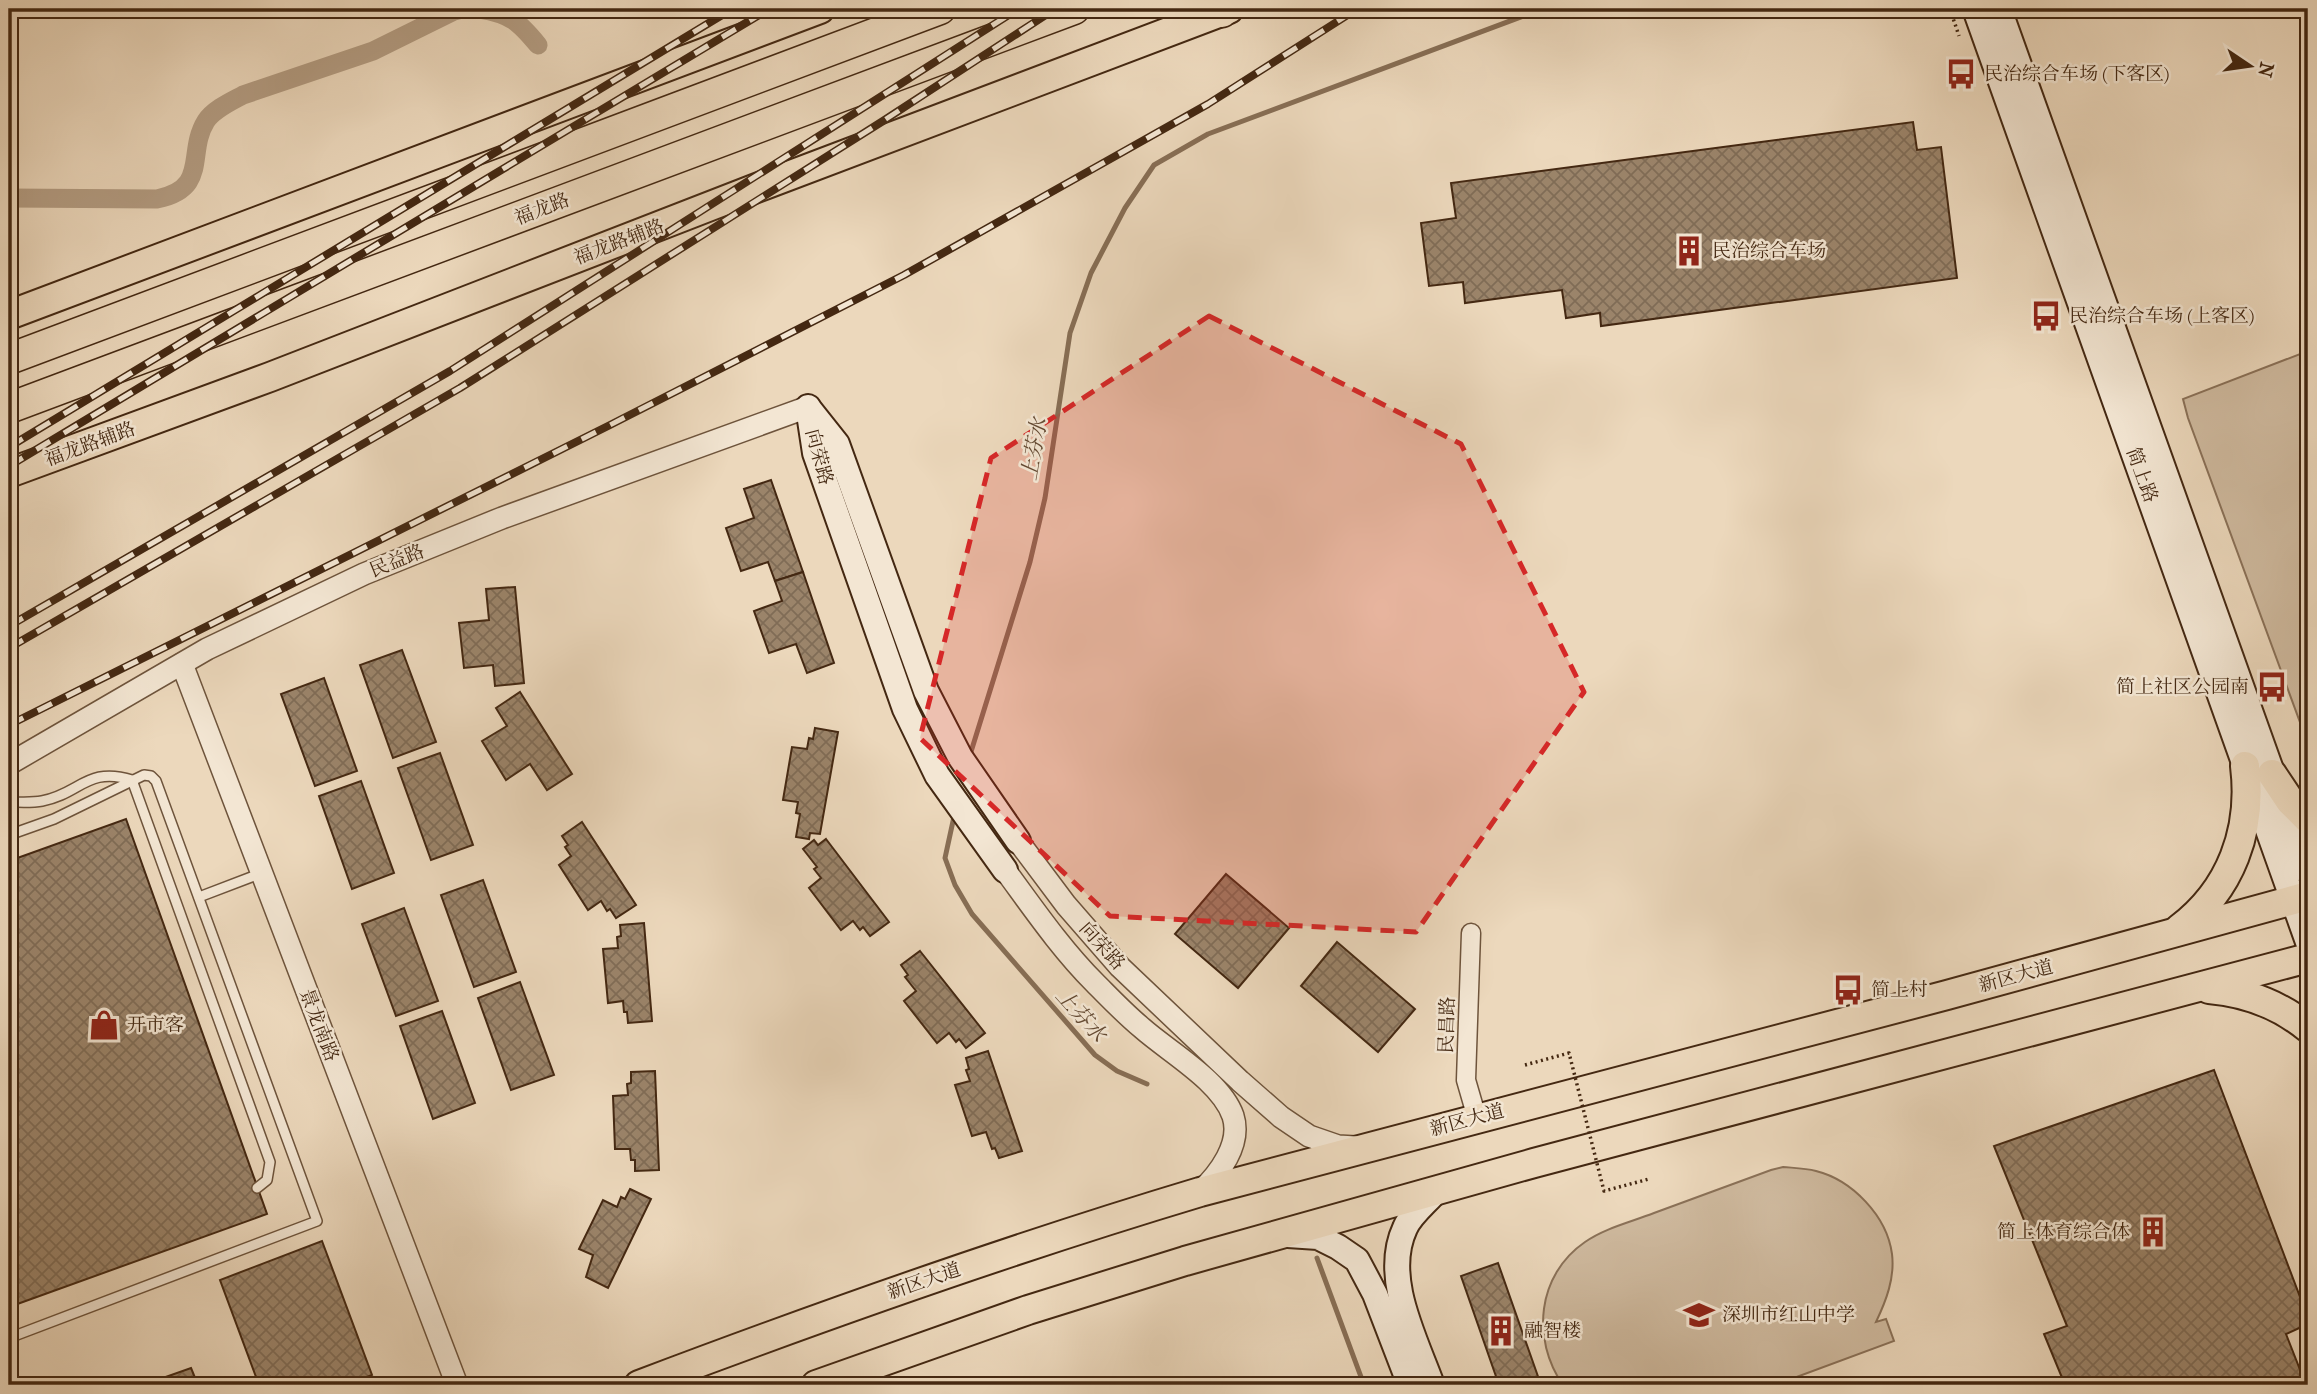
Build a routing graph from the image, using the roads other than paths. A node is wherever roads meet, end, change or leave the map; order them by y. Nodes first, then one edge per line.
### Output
1 (820, 9) edge
2 (940, 9) edge
3 (1074, 9) edge
4 (1975, 9) edge
5 (1999, 9) edge
6 (1226, 10) edge
7 (9, 314) edge
8 (9, 337) edge
9 (68, 337) junction
10 (9, 359) edge
11 (808, 407) junction
12 (9, 408) edge
13 (9, 473) edge
14 (182, 664) junction
15 (9, 764) edge
16 (2245, 766) junction
17 (2272, 774) junction
18 (132, 780) junction
19 (9, 802) edge
20 (2308, 819) edge
21 (9, 835) edge
22 (1018, 841) joint
23 (1004, 870) joint
24 (262, 873) junction
25 (2308, 873) edge
26 (199, 897) junction
27 (2301, 898) edge
28 (1471, 933) dead end
29 (2174, 933) junction
30 (2308, 942) edge
31 (2308, 958) edge
32 (2192, 989) junction
33 (2308, 1028) edge
34 (1477, 1118) junction
35 (1361, 1148) junction
36 (257, 1188) dead end
37 (1437, 1190) junction
38 (1200, 1192) junction
39 (1277, 1234) junction
40 (9, 1338) edge
41 (457, 1385) edge
42 (639, 1385) edge
43 (816, 1385) edge
44 (1409, 1385) edge
45 (1432, 1385) edge

1 - 7 main road
2 - 9 highway
3 - 12 highway, 福龙路
4 - 16 main road, 简上路
5 - 17 main road, 简上路
6 - 13 main road, 福龙路辅路
8 - 9 highway
9 - 10 highway
11 - 14 street, 民益路
11 - 22 main road, 向荣路
11 - 23 main road, 向荣路
14 - 15 street, 民益路
14 - 24 street, 景龙南路
16 - 27 main road, 简上路
16 - 29 main road
17 - 20 main road
17 - 25 main road, 简上路
18 - 19 lane
18 - 21 lane
18 - 26 lane
18 - 36 lane
22 - 35 street, 向荣路
23 - 38 street, 向荣路
24 - 26 lane
24 - 41 street, 景龙南路
26 - 40 lane
27 - 29 main road, 新区大道
27 - 30 main road, 简上路
28 - 34 street, 民昌路
29 - 34 main road, 新区大道
31 - 32 main road
32 - 33 main road
32 - 37 main road
34 - 35 main road, 新区大道
35 - 38 main road, 新区大道
37 - 39 main road
37 - 45 main road
38 - 42 main road, 新区大道
39 - 43 main road
39 - 44 main road

